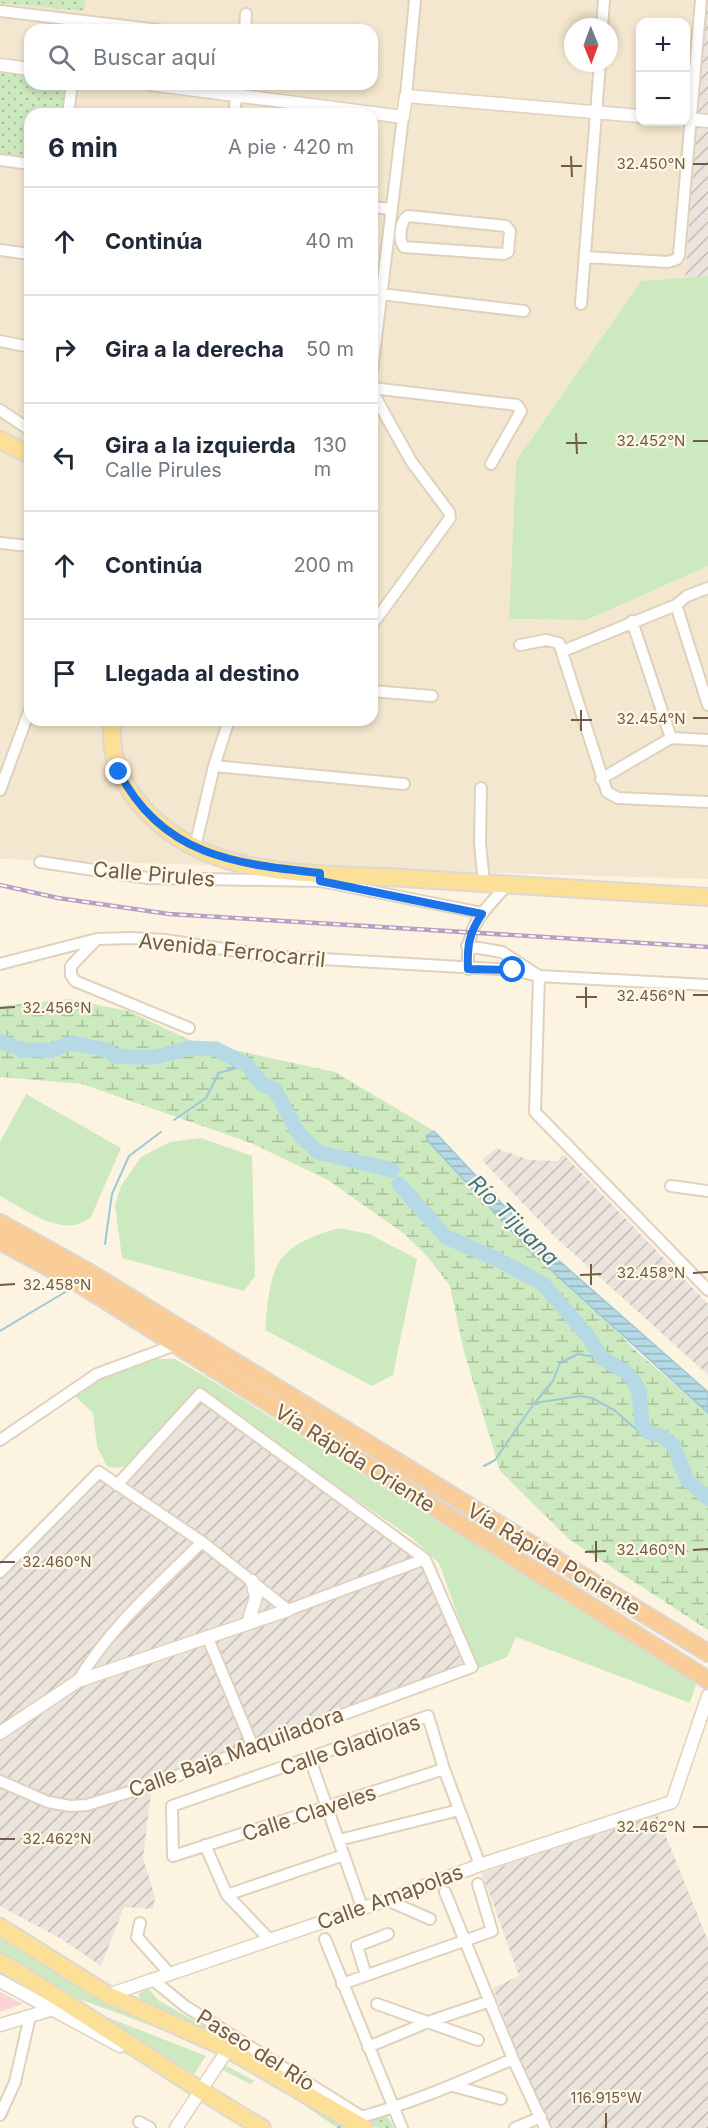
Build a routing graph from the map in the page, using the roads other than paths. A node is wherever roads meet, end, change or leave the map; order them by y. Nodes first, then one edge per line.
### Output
1 (415, 0) edge
2 (604, 0) edge
3 (701, 0) edge
4 (0, 11) edge
5 (246, 15) dead end
6 (603, 18) edge
7 (73, 24) edge
8 (245, 24) edge
9 (0, 65) edge
10 (24, 68) edge
11 (599, 72) edge
12 (71, 90) edge
13 (237, 90) edge
14 (690, 94) edge
15 (406, 96) junction
16 (69, 108) edge
17 (235, 108) edge
18 (348, 108) edge
19 (378, 113) edge
20 (596, 113) junction
21 (636, 116) edge
22 (403, 117) junction
23 (690, 119) edge
24 (708, 121) edge
25 (686, 126) edge
26 (0, 160) edge
27 (24, 163) edge
28 (378, 208) edge
29 (391, 209) junction
30 (389, 229) junction
31 (402, 231) junction
32 (0, 250) edge
33 (24, 253) edge
34 (585, 257) junction
35 (378, 289) edge
36 (378, 294) edge
37 (580, 303) dead end
38 (524, 311) dead end
39 (0, 342) edge
40 (24, 345) edge
41 (378, 391) edge
42 (378, 401) edge
43 (0, 410) edge
44 (24, 424) edge
45 (0, 440) edge
46 (24, 452) edge
47 (491, 464) dead end
48 (0, 543) edge
49 (24, 545) edge
50 (708, 588) edge
51 (676, 605) junction
52 (378, 617) edge
53 (632, 621) junction
54 (520, 645) dead end
55 (563, 651) junction
56 (378, 692) edge
57 (432, 696) dead end
58 (708, 705) edge
59 (24, 725) edge
60 (113, 726) edge
61 (227, 726) edge
62 (671, 738) junction
63 (708, 740) edge
64 (214, 766) junction
65 (601, 779) junction
66 (404, 784) dead end
67 (481, 788) dead end
68 (0, 790) edge
69 (708, 802) edge
70 (195, 847) junction
71 (40, 862) dead end
72 (320, 877) junction
73 (484, 883) junction
74 (507, 885) junction
75 (708, 897) edge
76 (482, 914) junction
77 (97, 939) junction
78 (467, 946) junction
79 (0, 964) edge
80 (468, 969) junction
81 (539, 976) junction
82 (708, 986) edge
83 (189, 1028) dead end
84 (671, 1186) dead end
85 (708, 1191) edge
86 (0, 1223) edge
87 (0, 1241) edge
88 (708, 1290) edge
89 (176, 1345) junction
90 (0, 1440) edge
91 (117, 1485) junction
92 (202, 1542) junction
93 (425, 1559) junction
94 (0, 1572) edge
95 (252, 1581) junction
96 (288, 1610) junction
97 (248, 1623) junction
98 (207, 1636) junction
99 (708, 1653) edge
100 (708, 1680) edge
101 (78, 1681) junction
102 (708, 1696) edge
103 (0, 1733) edge
104 (253, 1747) junction
105 (310, 1759) junction
106 (444, 1769) junction
107 (0, 1781) edge
108 (327, 1808) junction
109 (459, 1810) junction
110 (339, 1840) junction
111 (205, 1845) junction
112 (173, 1856) joint
113 (344, 1856) junction
114 (480, 1865) junction
115 (478, 1884) dead end
116 (445, 1893) dead end
117 (226, 1895) junction
118 (387, 1900) junction
119 (362, 1907) junction
120 (430, 1919) dead end
121 (140, 1923) dead end
122 (0, 1927) edge
123 (388, 1934) dead end
124 (325, 1939) dead end
125 (270, 1940) junction
126 (466, 1941) junction
127 (0, 1962) edge
128 (169, 1973) junction
129 (366, 1975) junction
130 (152, 1979) junction
131 (0, 1981) edge
132 (342, 1984) junction
133 (108, 1995) junction
134 (490, 2001) junction
135 (376, 2004) dead end
136 (50, 2010) junction
137 (30, 2016) junction
138 (428, 2022) junction
139 (0, 2025) edge
140 (478, 2040) dead end
141 (369, 2047) junction
142 (228, 2049) junction
143 (154, 2059) junction
144 (513, 2059) junction
145 (453, 2086) junction
146 (201, 2091) junction
147 (501, 2100) dead end
148 (394, 2108) junction
149 (0, 2115) edge
150 (541, 2117) junction
151 (139, 2122) dead end
152 (359, 2122) edge
153 (150, 2128) edge
154 (176, 2128) edge
155 (262, 2128) edge
156 (402, 2128) edge
157 (515, 2128) edge
158 (546, 2128) edge

1 - 15 street
2 - 6 street
3 - 14 street
4 - 7 street
5 - 8 street
9 - 10 street
11 - 20 street
12 - 16 street
13 - 17 street
13 - 18 street
15 - 20 street
15 - 22 street
19 - 22 street
20 - 21 street
20 - 34 street
22 - 29 street
23 - 24 street
25 - 34 street
26 - 27 street
28 - 29 street
29 - 30 street
30 - 31 street
30 - 35 street
31 - 31 street
32 - 33 street
34 - 37 street
36 - 38 street
39 - 40 street
41 - 47 street
42 - 52 street
43 - 44 street
45 - 46 main road
48 - 49 street
50 - 51 street
51 - 53 street
51 - 58 street
53 - 55 street
53 - 62 street
54 - 55 street
55 - 65 street
56 - 57 street
59 - 68 street
60 - 70 main road
61 - 64 street
62 - 63 street
62 - 65 street
64 - 66 street
64 - 70 street
65 - 69 street
67 - 73 street
70 - 72 main road
71 - 72 street, Calle Pirules
72 - 73 main road
72 - 76 street, Calle Pirules
73 - 74 main road
74 - 75 main road
74 - 76 street
76 - 78 street
77 - 79 street, Avenida Ferrocarril
77 - 80 street, Avenida Ferrocarril
77 - 83 street
78 - 80 street
78 - 81 street
80 - 81 street, Avenida Ferrocarril
81 - 82 street, Avenida Ferrocarril
81 - 88 street
84 - 85 street
86 - 99 highway, Vía Rápida Poniente
87 - 89 highway, Vía Rápida Oriente
89 - 90 street
89 - 100 highway, Vía Rápida Oriente
91 - 92 street
91 - 93 street
91 - 94 street
92 - 95 street
92 - 101 street
93 - 96 street
93 - 104 street, Calle Baja Maquiladora
95 - 96 street
95 - 97 street
96 - 97 street
97 - 98 street
98 - 101 street
98 - 104 street
101 - 103 street
102 - 114 street, Calle Amapolas
104 - 107 street, Calle Baja Maquiladora
105 - 106 street, Calle Gladiolas
105 - 108 street
105 - 112 street, Calle Gladiolas
106 - 108 street, Calle Claveles
106 - 109 street, Calle Gladiolas
108 - 110 street
108 - 111 street, Calle Claveles
109 - 110 street
109 - 114 street, Calle Gladiolas
110 - 113 street
111 - 112 street, Calle Claveles
111 - 117 street
113 - 117 street
113 - 119 street
114 - 118 street, Calle Amapolas
115 - 126 street
116 - 126 street
117 - 125 street
118 - 119 street, Calle Amapolas
118 - 120 street
119 - 125 street, Calle Amapolas
121 - 128 street
122 - 133 main road
123 - 129 street
124 - 132 street
125 - 128 street, Calle Amapolas
126 - 129 street
126 - 134 street
127 - 143 main road
128 - 130 street, Calle Amapolas
129 - 132 street
130 - 133 street, Calle Amapolas
130 - 152 street, Paseo del Río
131 - 136 street
132 - 141 street
133 - 142 main road
134 - 138 street
134 - 144 street
135 - 138 street
136 - 137 street
136 - 143 street
137 - 139 street
137 - 149 street
138 - 140 street
138 - 141 street
141 - 148 street
142 - 146 street
142 - 152 main road
143 - 146 main road
144 - 145 street
144 - 150 street
145 - 147 street
145 - 148 street
146 - 154 street
146 - 155 main road
148 - 152 street
148 - 156 street
150 - 157 street
150 - 158 street
151 - 153 street

